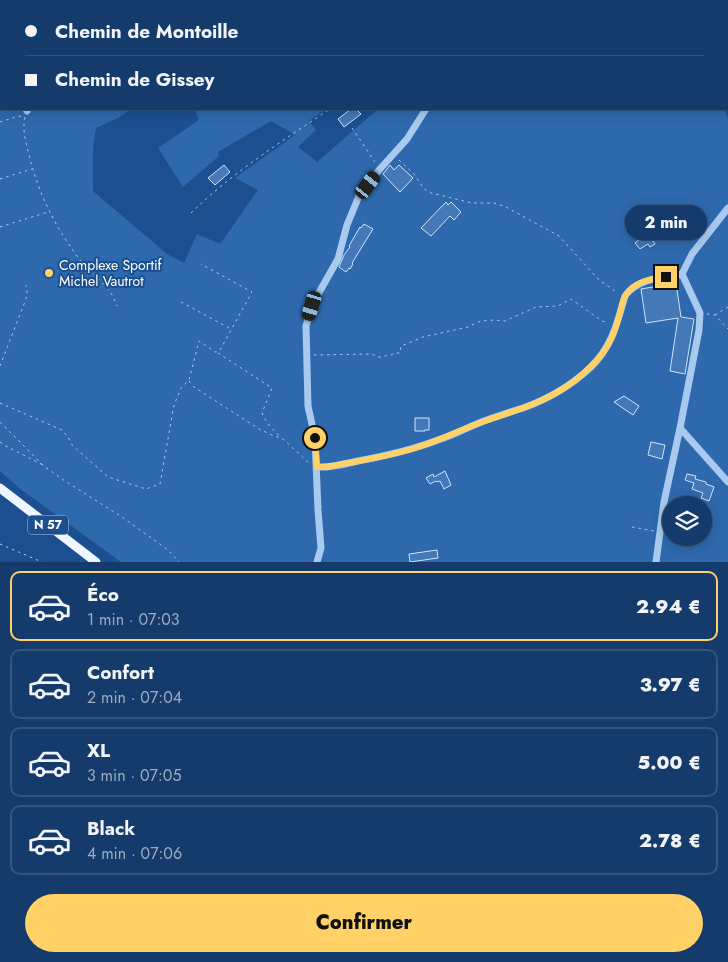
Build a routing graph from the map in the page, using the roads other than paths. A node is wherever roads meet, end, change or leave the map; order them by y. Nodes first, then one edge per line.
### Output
1 (425, 110) edge
2 (728, 208) edge
3 (682, 274) junction
4 (680, 428) junction
5 (317, 467) junction
6 (728, 482) edge
7 (0, 488) edge
8 (96, 562) edge
9 (317, 562) edge
10 (656, 562) edge

1 - 5 street
2 - 3 street
3 - 4 street
3 - 5 street
4 - 6 street
4 - 10 street
5 - 9 street
7 - 8 main road, N 57

